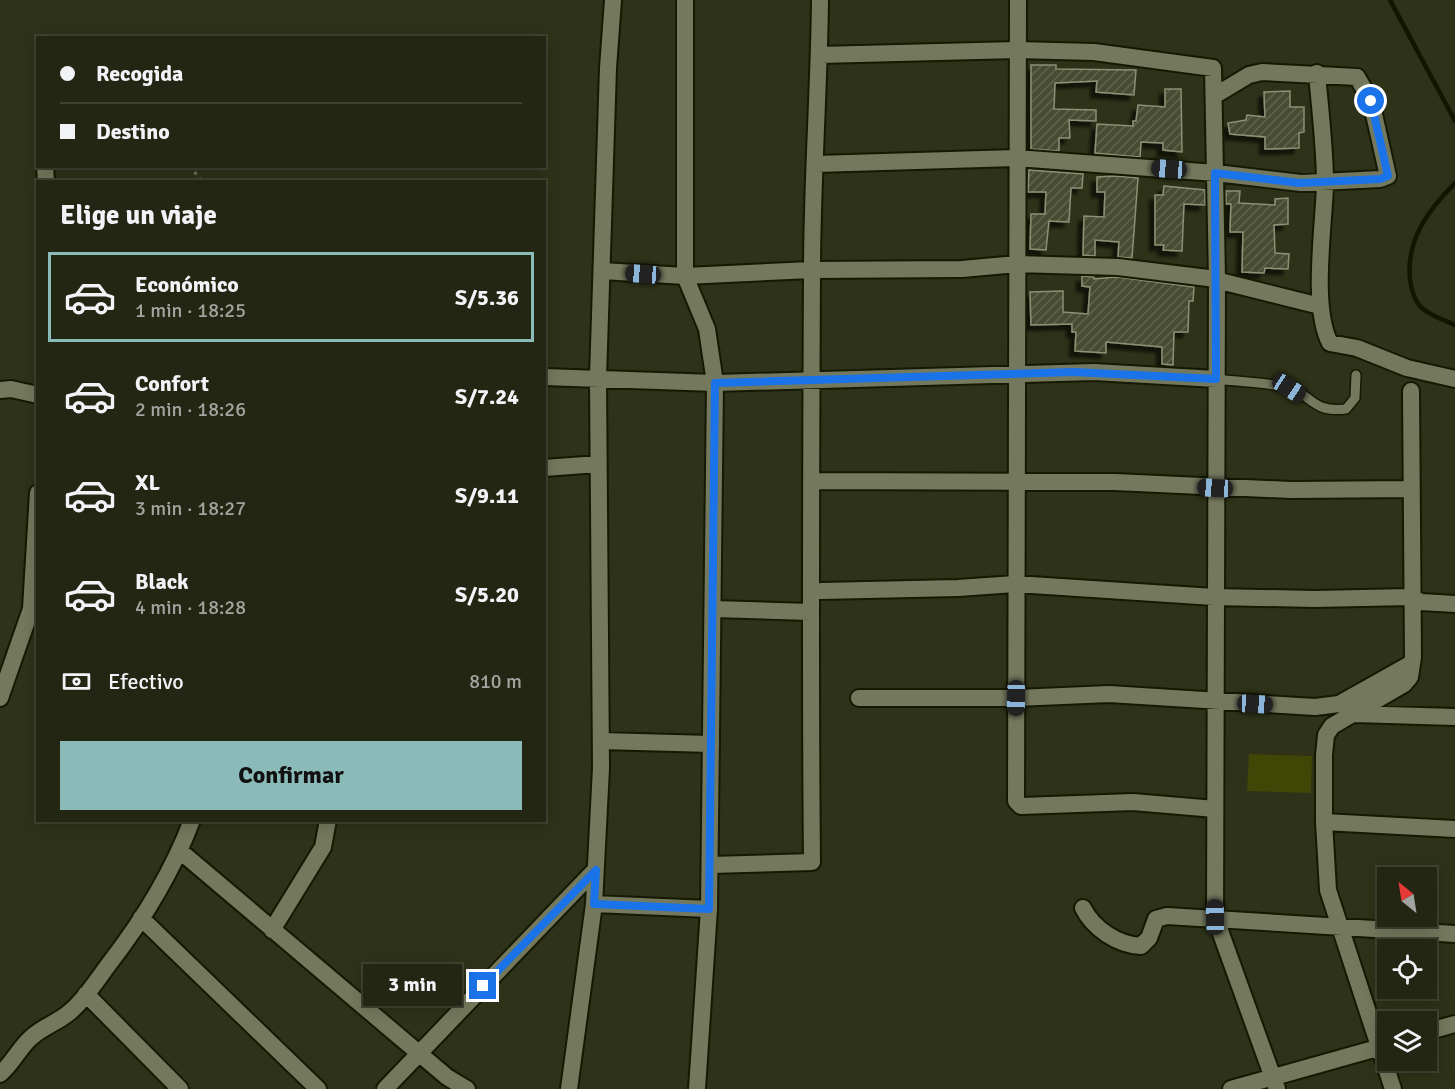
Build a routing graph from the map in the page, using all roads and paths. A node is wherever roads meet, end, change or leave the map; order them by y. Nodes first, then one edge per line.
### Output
1 (613, 0) edge
2 (685, 0) edge
3 (820, 0) edge
4 (1018, 0) edge
5 (1017, 50) junction
6 (819, 55) junction
7 (1317, 73) junction
8 (1214, 96) junction
9 (1016, 158) junction
10 (816, 164) junction
11 (1215, 173) junction
12 (1325, 181) junction
13 (1017, 264) junction
14 (812, 270) junction
15 (602, 271) junction
16 (685, 276) junction
17 (1217, 280) junction
18 (1320, 306) junction
19 (1015, 373) junction
20 (1356, 375) dead end
21 (546, 377) edge
22 (598, 378) junction
23 (813, 378) junction
24 (1216, 379) junction
25 (1455, 379) edge
26 (715, 383) junction
27 (0, 390) edge
28 (1411, 391) dead end
29 (36, 394) edge
30 (598, 464) junction
31 (546, 468) edge
32 (813, 481) junction
33 (1015, 481) junction
34 (1215, 488) junction
35 (1410, 489) junction
36 (36, 522) edge
37 (1015, 584) junction
38 (821, 591) dead end
39 (1214, 597) junction
40 (1411, 597) junction
41 (1455, 604) edge
42 (713, 609) junction
43 (810, 612) junction
44 (1412, 663) junction
45 (0, 698) edge
46 (859, 698) dead end
47 (1016, 698) junction
48 (1215, 702) junction
49 (1353, 714) junction
50 (1455, 717) edge
51 (601, 741) junction
52 (711, 744) junction
53 (1215, 809) junction
54 (191, 822) edge
55 (328, 822) edge
56 (1324, 822) junction
57 (1455, 829) edge
58 (180, 851) junction
59 (710, 865) junction
60 (596, 870) junction
61 (594, 904) junction
62 (1083, 908) dead end
63 (709, 909) junction
64 (1215, 917) junction
65 (141, 918) junction
66 (1338, 925) junction
67 (272, 930) junction
68 (1455, 934) edge
69 (86, 994) junction
70 (1455, 1024) edge
71 (1437, 1029) edge
72 (1377, 1030) edge
73 (1377, 1048) edge
74 (419, 1053) junction
75 (1389, 1071) edge
76 (0, 1074) edge
77 (1274, 1082) edge
78 (180, 1089) edge
79 (318, 1089) edge
80 (384, 1089) edge
81 (467, 1089) edge
82 (569, 1089) edge
83 (697, 1089) edge
84 (1232, 1089) edge
85 (1393, 1089) edge

1 - 15 street
2 - 16 street
3 - 6 street
4 - 5 street
5 - 6 street
5 - 8 street
5 - 9 street
6 - 10 street
7 - 8 street
7 - 12 street
7 - 12 street
8 - 11 street
9 - 10 street
9 - 11 street
9 - 13 street
10 - 14 street
11 - 12 street
11 - 17 street
12 - 18 street
13 - 14 street
13 - 17 street
13 - 19 street
14 - 16 street
14 - 23 street
15 - 16 street
15 - 22 street
16 - 26 street
17 - 18 street
17 - 24 street
18 - 25 street
19 - 23 street
19 - 24 street
19 - 33 street
20 - 24 lane
21 - 22 street
22 - 26 street
22 - 30 street
23 - 26 street
23 - 32 street
24 - 34 street
26 - 42 street
27 - 29 street
28 - 35 street
30 - 31 street
30 - 51 street
32 - 33 street
32 - 43 street
33 - 34 street
33 - 37 street
34 - 35 street
34 - 39 street
35 - 40 street
36 - 45 street
37 - 38 street
37 - 39 street
37 - 47 street
39 - 40 street
39 - 48 street
40 - 41 street
40 - 44 street
42 - 43 street
42 - 52 street
43 - 59 street
44 - 48 street
44 - 49 street
46 - 47 street
47 - 48 street
47 - 53 street
48 - 53 street
49 - 50 street
49 - 56 street
51 - 52 street
51 - 60 street
52 - 59 street
53 - 64 street
54 - 58 street
55 - 67 street
56 - 57 street
56 - 66 street
58 - 65 street
58 - 67 street
59 - 63 street
60 - 61 street
60 - 74 street
61 - 63 street
61 - 82 street
62 - 64 street
63 - 83 street
64 - 66 street
64 - 77 street
65 - 69 street
65 - 79 street
66 - 68 street
66 - 72 street
67 - 74 street
69 - 76 street
69 - 78 street
70 - 71 street
73 - 77 street
74 - 80 street
74 - 81 street
75 - 85 street
77 - 84 street

